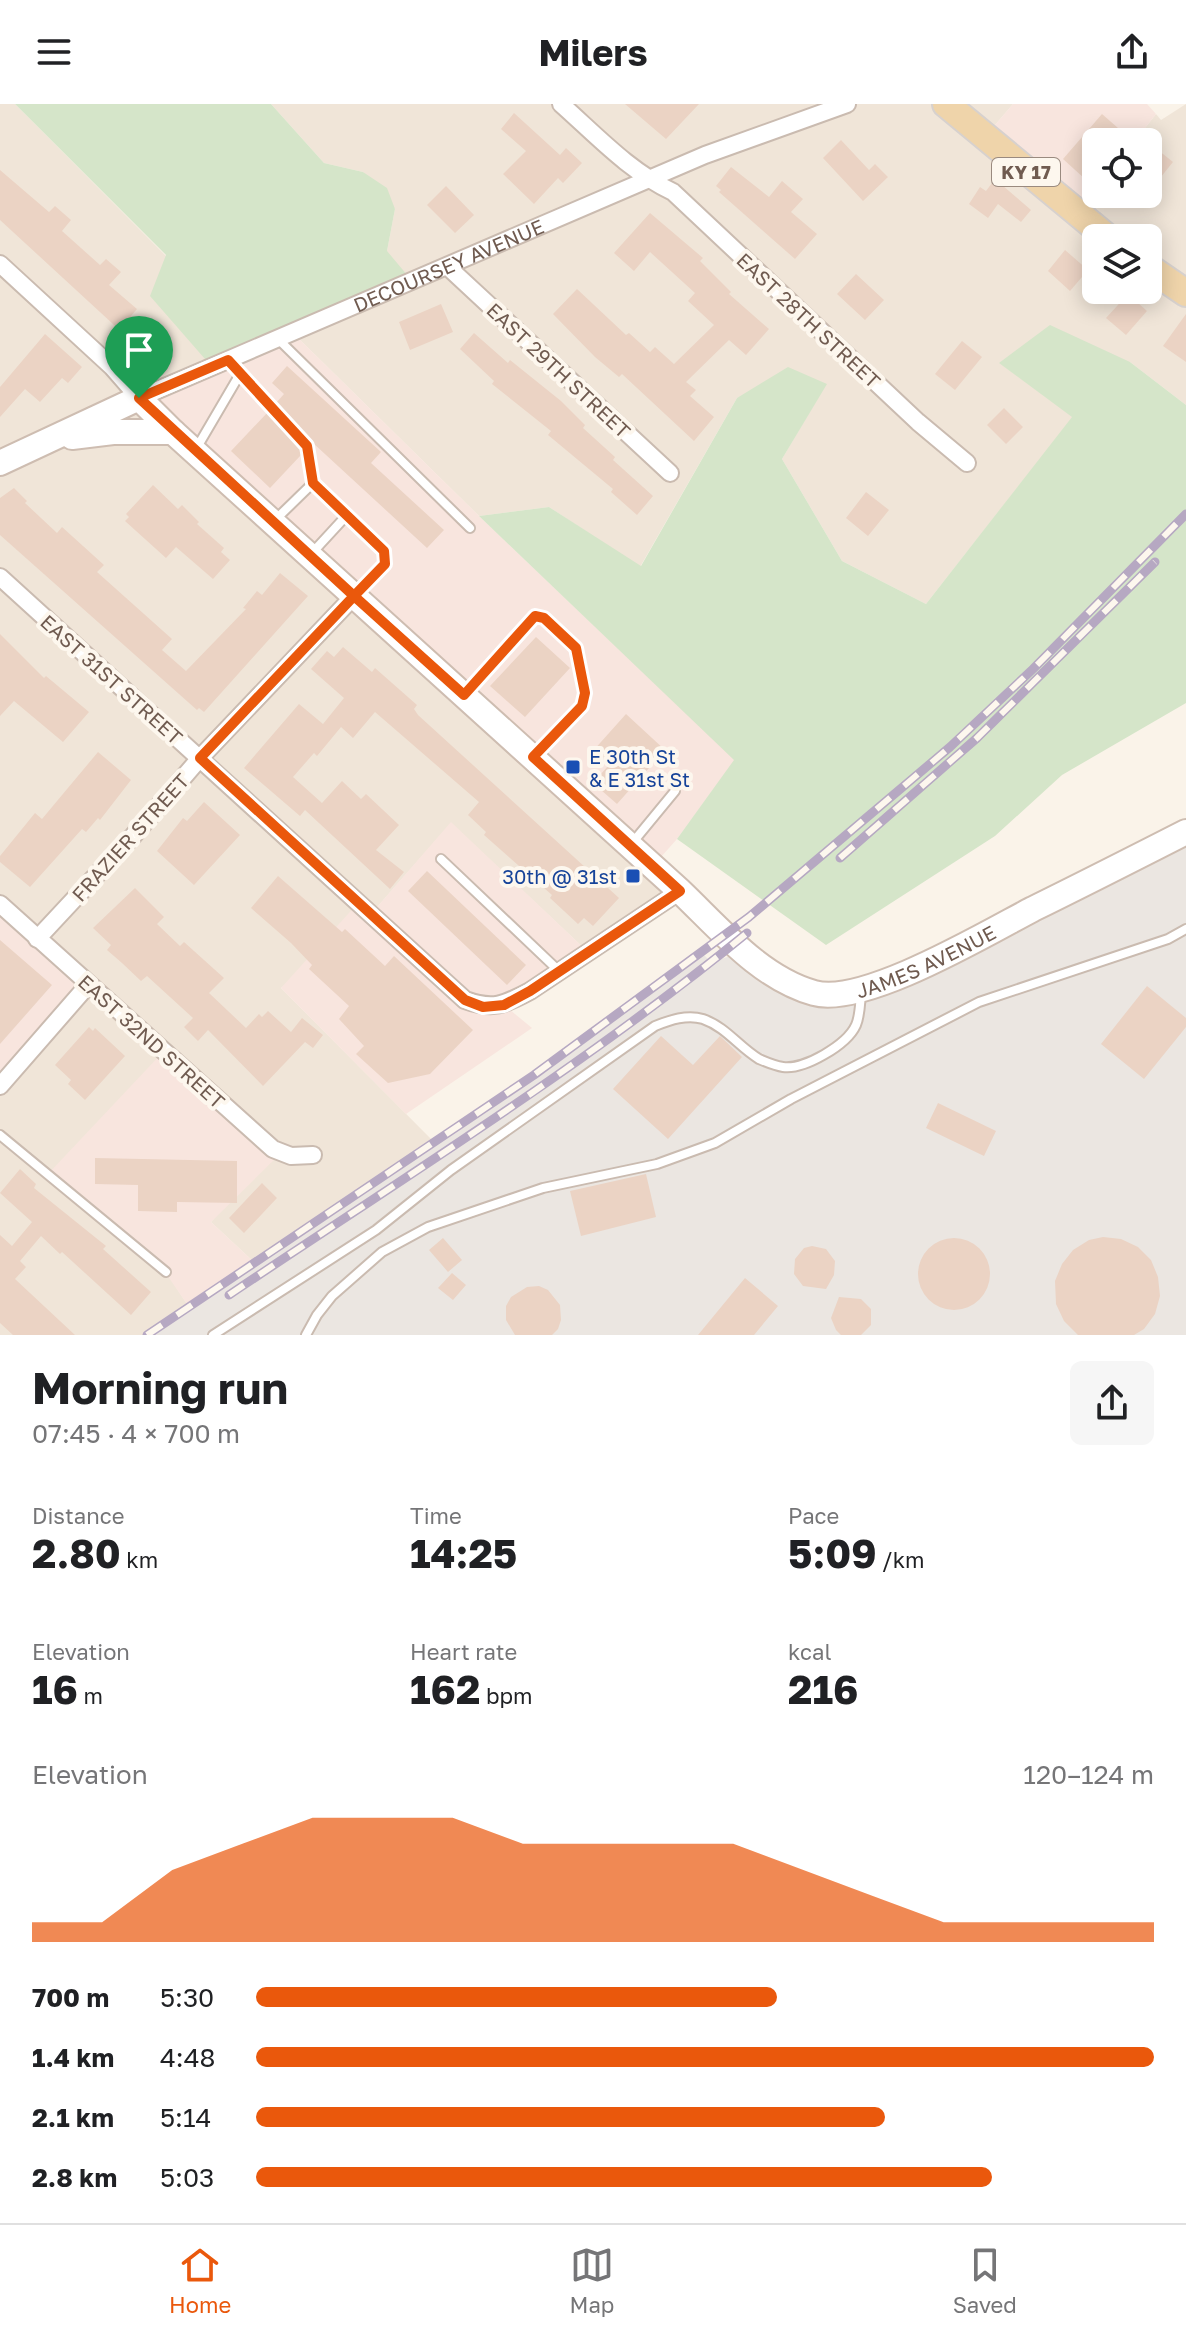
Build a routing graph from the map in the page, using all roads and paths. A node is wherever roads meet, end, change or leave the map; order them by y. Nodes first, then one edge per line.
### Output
1 (561, 104) edge
2 (847, 104) edge
3 (946, 104) edge
4 (650, 180) junction
5 (1091, 224) edge
6 (0, 264) edge
7 (448, 267) junction
8 (1162, 277) edge
9 (1186, 293) edge
10 (278, 339) junction
11 (228, 360) junction
12 (240, 374) junction
13 (139, 398) junction
14 (173, 432) junction
15 (56, 437) junction
16 (195, 452) junction
17 (0, 463) edge
18 (967, 463) dead end
19 (670, 473) dead end
20 (313, 483) junction
21 (347, 515) junction
22 (273, 523) junction
23 (470, 528) dead end
24 (309, 556) junction
25 (0, 577) edge
26 (354, 596) junction
27 (464, 695) junction
28 (533, 757) junction
29 (200, 758) junction
30 (675, 791) dead end
31 (1186, 832) edge
32 (630, 846) junction
33 (441, 859) dead end
34 (680, 891) junction
35 (0, 904) edge
36 (1186, 929) edge
37 (37, 939) junction
38 (560, 971) junction
39 (88, 985) junction
40 (862, 989) junction
41 (0, 1086) edge
42 (0, 1135) edge
43 (313, 1155) dead end
44 (166, 1272) dead end
45 (213, 1335) edge
46 (306, 1335) edge

1 - 4 street, EAST 28TH STREET
2 - 4 street, DECOURSEY AVENUE
3 - 5 main road, KY 17
4 - 7 street, DECOURSEY AVENUE
4 - 18 street, EAST 28TH STREET
6 - 13 street
7 - 10 street, DECOURSEY AVENUE
7 - 19 street, EAST 29TH STREET
8 - 9 main road
10 - 11 street, DECOURSEY AVENUE
10 - 23 lane
11 - 12 lane
11 - 13 street, DECOURSEY AVENUE
12 - 16 lane
12 - 20 lane
13 - 14 main road, JAMES AVENUE
13 - 15 main road, DECOURSEY AVENUE
14 - 15 main road, DECOURSEY AVENUE
14 - 16 main road, JAMES AVENUE
15 - 17 main road, DECOURSEY AVENUE
16 - 22 main road, JAMES AVENUE
20 - 21 lane
20 - 22 lane
21 - 24 lane
21 - 26 lane
22 - 24 main road, JAMES AVENUE
24 - 26 main road, JAMES AVENUE
25 - 29 street, EAST 31ST STREET
26 - 27 main road, JAMES AVENUE
26 - 29 street, FRAZIER STREET
27 - 28 main road, JAMES AVENUE
27 - 28 lane
28 - 32 main road, JAMES AVENUE
29 - 37 street, FRAZIER STREET
29 - 38 street, EAST 31ST STREET
30 - 32 lane
31 - 40 main road, JAMES AVENUE
32 - 34 main road, JAMES AVENUE
33 - 38 lane
34 - 38 street, EAST 31ST STREET
34 - 40 main road, JAMES AVENUE
35 - 37 street, EAST 32ND STREET
36 - 46 lane
37 - 39 street, EAST 32ND STREET
39 - 41 street
39 - 43 street, EAST 32ND STREET
40 - 45 lane
42 - 44 lane

